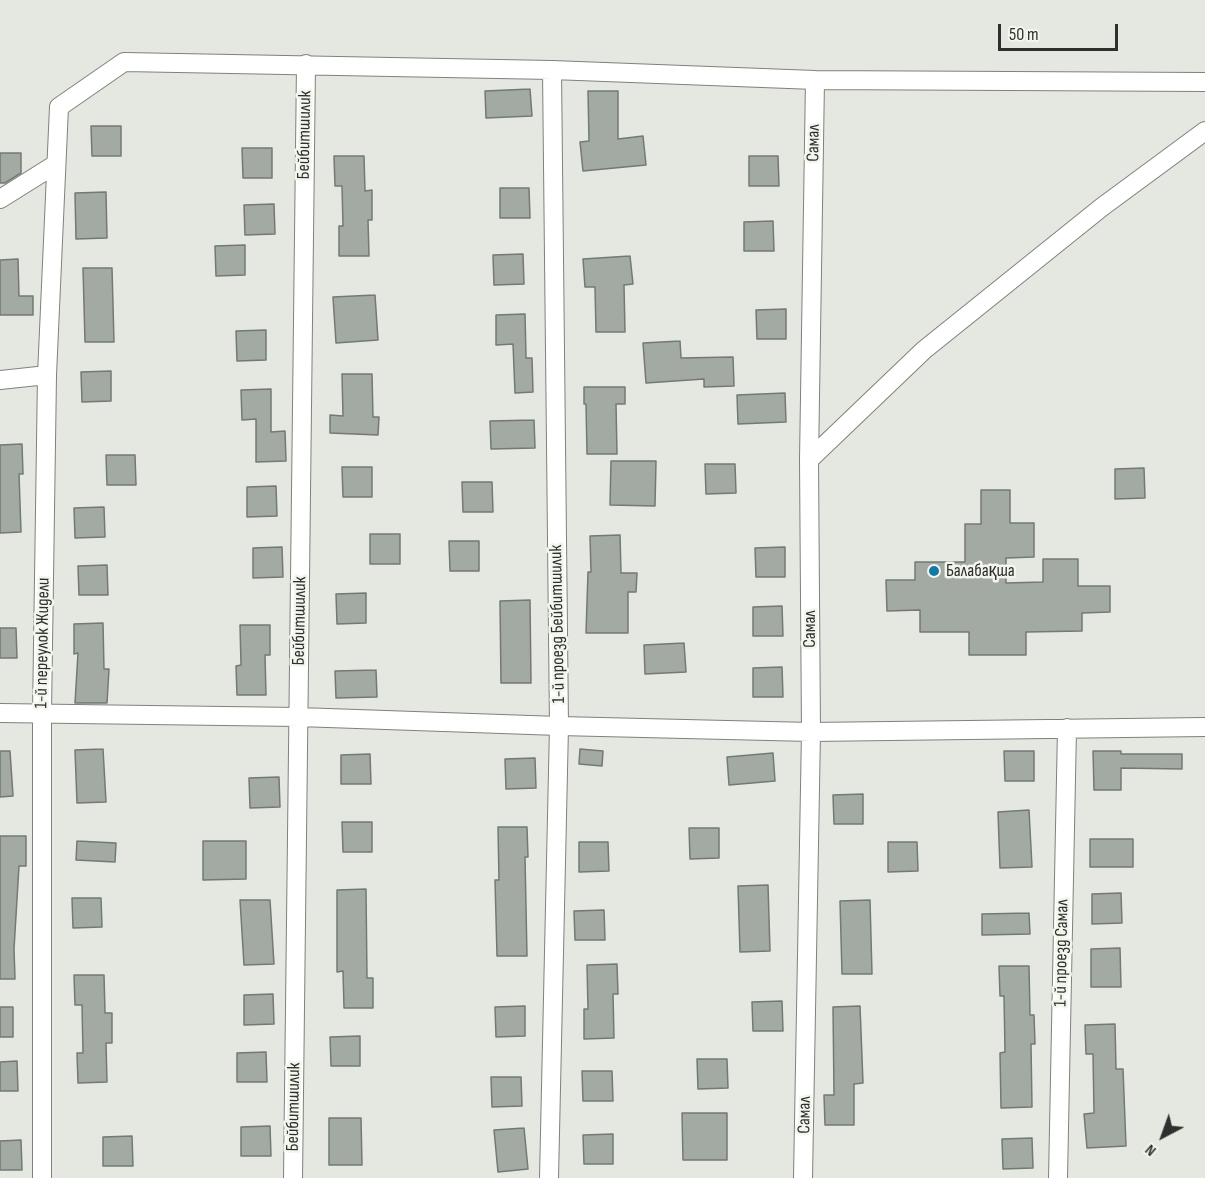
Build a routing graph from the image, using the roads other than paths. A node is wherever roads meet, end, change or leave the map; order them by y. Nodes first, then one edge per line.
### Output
1 (306, 64) junction
2 (552, 70) junction
3 (815, 80) junction
4 (1205, 81) edge
5 (1205, 131) edge
6 (56, 164) junction
7 (0, 199) edge
8 (46, 375) junction
9 (0, 380) edge
10 (809, 460) junction
11 (0, 713) edge
12 (42, 713) junction
13 (299, 717) junction
14 (559, 726) junction
15 (1205, 727) edge
16 (1067, 728) junction
17 (811, 732) junction
18 (42, 1178) edge
19 (293, 1178) edge
20 (549, 1178) edge
21 (803, 1178) edge
22 (1058, 1178) edge

1 - 2 street
1 - 6 street, 1-й переулок Жидели
1 - 13 street, Бейбитшилик
2 - 3 street
2 - 14 street, 1-й проезд Бейбитшилик
3 - 4 street
3 - 10 street, Самал
5 - 10 street
6 - 7 street
6 - 8 street, 1-й переулок Жидели
8 - 9 street
8 - 12 street, 1-й переулок Жидели
10 - 17 street, Самал
11 - 12 street
12 - 13 street
12 - 18 street, 1-й переулок Жидели
13 - 14 street
13 - 19 street, Бейбитшилик
14 - 17 street
14 - 20 street, 1-й проезд Бейбитшилик
15 - 16 street
16 - 17 street
16 - 22 street, 1-й проезд Самал
17 - 21 street, Самал

